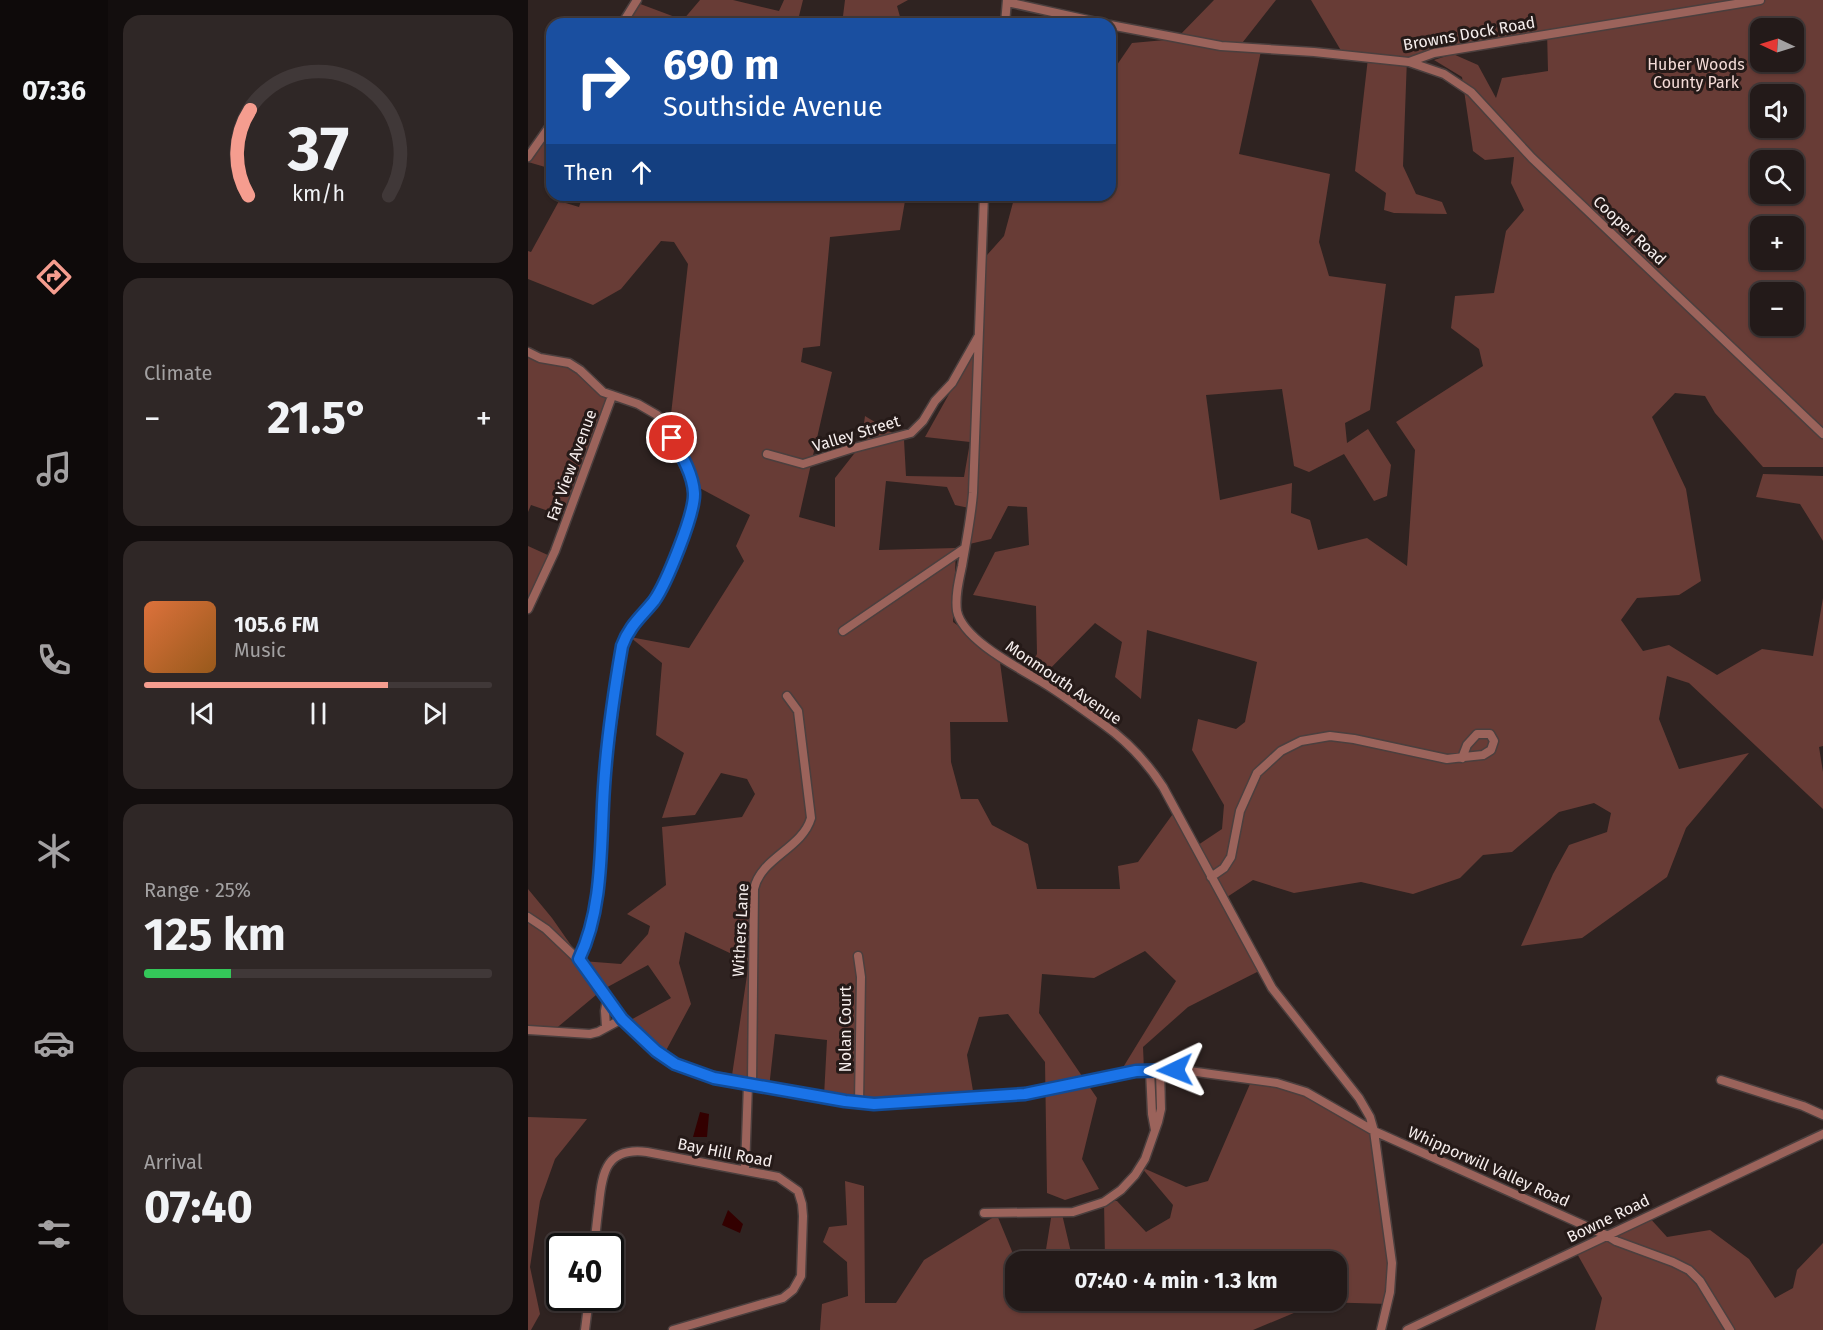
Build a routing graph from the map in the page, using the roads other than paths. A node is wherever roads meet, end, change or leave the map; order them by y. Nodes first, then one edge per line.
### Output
1 (635, 0) edge
2 (1760, 0) edge
3 (1007, 1) edge
4 (625, 18) edge
5 (1006, 18) edge
6 (1082, 18) edge
7 (1116, 26) edge
8 (1409, 62) junction
9 (546, 132) edge
10 (528, 157) edge
11 (984, 201) edge
12 (978, 337) junction
13 (528, 352) edge
14 (612, 396) junction
15 (1823, 434) edge
16 (767, 454) dead end
17 (965, 548) junction
18 (528, 609) edge
19 (843, 632) dead end
20 (787, 696) dead end
21 (1462, 758) dead end
22 (1211, 878) junction
23 (528, 917) edge
24 (858, 956) dead end
25 (579, 959) junction
26 (607, 999) junction
27 (622, 1019) junction
28 (606, 1027) junction
29 (528, 1030) edge
30 (1150, 1070) junction
31 (1160, 1070) junction
32 (1721, 1080) dead end
33 (750, 1084) junction
34 (859, 1102) junction
35 (1823, 1115) edge
36 (1155, 1130) junction
37 (1374, 1131) junction
38 (1823, 1134) edge
39 (745, 1170) junction
40 (984, 1213) dead end
41 (596, 1233) edge
42 (1608, 1236) junction
43 (587, 1311) edge
44 (585, 1330) edge
45 (673, 1330) edge
46 (1381, 1330) edge
47 (1407, 1330) edge
48 (1730, 1330) edge

1 - 4 street
2 - 8 street, Browns Dock Road
3 - 5 street
3 - 6 street, Browns Dock Road
7 - 8 street, Browns Dock Road
8 - 15 street, Cooper Road
9 - 10 street
11 - 12 street, Monmouth Avenue
12 - 16 street, Valley Street
12 - 17 street, Monmouth Avenue
13 - 14 street
14 - 18 street, Far View Avenue
14 - 25 street
17 - 19 street
17 - 22 street, Monmouth Avenue
20 - 33 street, Withers Lane
21 - 22 street
22 - 37 street, Monmouth Avenue
23 - 25 street, Whipporwill Valley Road
24 - 34 street, Nolan Court
25 - 26 street, Whipporwill Valley Road
26 - 27 street, Whipporwill Valley Road
26 - 28 street
27 - 28 street
27 - 33 street, Whipporwill Valley Road
28 - 29 street
30 - 31 street, Whipporwill Valley Road
30 - 34 street, Whipporwill Valley Road
30 - 36 street
31 - 36 street
31 - 37 street, Whipporwill Valley Road
32 - 35 street
33 - 34 street, Whipporwill Valley Road
33 - 39 street, Withers Lane
36 - 40 street
37 - 42 street, Whipporwill Valley Road
37 - 46 street, Monmouth Avenue
38 - 42 street, Bowne Road
39 - 41 street, Bay Hill Road
39 - 45 street, Bay Hill Road
42 - 47 street, Bowne Road
42 - 48 street, Whipporwill Valley Road
43 - 44 street

